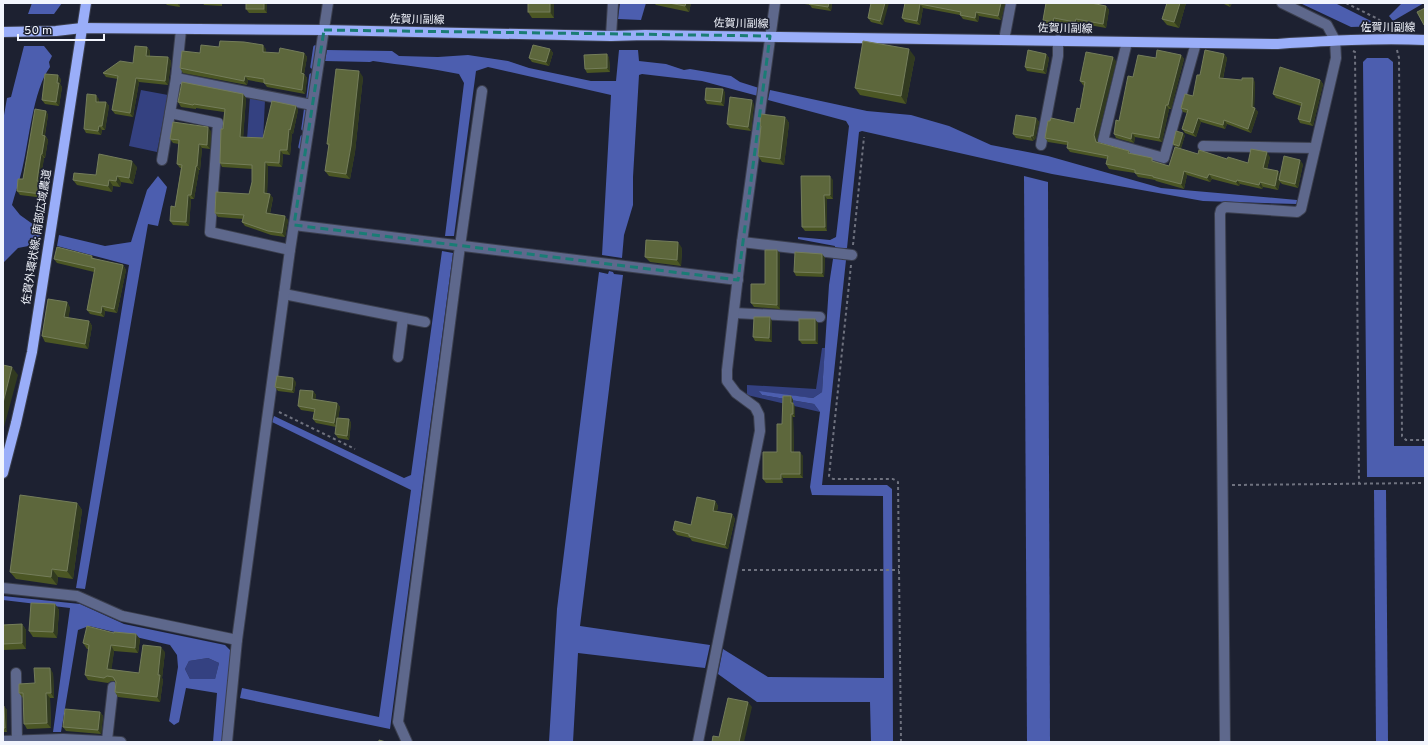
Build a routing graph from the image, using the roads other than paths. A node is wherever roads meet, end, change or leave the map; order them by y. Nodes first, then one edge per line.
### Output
1 (86, 3) edge
2 (328, 3) edge
3 (613, 3) edge
4 (775, 3) edge
5 (1011, 3) edge
6 (1282, 3) edge
7 (82, 28) junction
8 (181, 30) junction
9 (324, 30) junction
10 (3, 32) edge
11 (611, 36) junction
12 (770, 36) junction
13 (1004, 40) junction
14 (1058, 40) junction
15 (1335, 40) junction
16 (1425, 40) edge
17 (1127, 42) junction
18 (1196, 43) junction
19 (176, 78) junction
20 (482, 91) dead end
21 (312, 105) junction
22 (170, 113) junction
23 (1041, 145) dead end
24 (1203, 146) dead end
25 (1315, 148) junction
26 (162, 160) dead end
27 (294, 225) junction
28 (742, 242) junction
29 (460, 246) junction
30 (290, 250) junction
31 (849, 255) road end
32 (738, 280) junction
33 (284, 294) junction
34 (734, 313) junction
35 (820, 317) dead end
36 (403, 318) junction
37 (425, 322) dead end
38 (398, 357) dead end
39 (3, 473) edge
40 (3, 588) edge
41 (237, 640) junction
42 (16, 674) dead end
43 (113, 686) edge
44 (107, 740) junction
45 (3, 741) edge
46 (17, 741) edge
47 (121, 742) edge
48 (227, 742) edge
49 (407, 742) edge
50 (698, 742) edge
51 (1225, 742) edge

1 - 7 main road, 佐賀外環状線; 南部広域農道
2 - 9 street
3 - 11 street
4 - 12 street
5 - 13 street
6 - 15 street
7 - 8 main road, 佐賀川副線
7 - 10 main road, 佐賀川副線
7 - 39 main road, 佐賀外環状線; 南部広域農道
8 - 9 main road, 佐賀川副線
8 - 19 street
9 - 11 main road, 佐賀川副線
9 - 21 street
11 - 12 main road, 佐賀川副線
12 - 13 main road, 佐賀川副線
12 - 28 street
13 - 14 main road, 佐賀川副線
14 - 17 main road, 佐賀川副線
14 - 23 street
15 - 16 main road, 佐賀川副線
15 - 18 main road, 佐賀川副線
15 - 25 street
17 - 18 main road, 佐賀川副線
17 - 18 street
19 - 21 street
19 - 22 street
20 - 29 street
21 - 27 street
22 - 26 street
22 - 30 street
24 - 25 street
25 - 51 street
27 - 29 street
27 - 30 street
28 - 31 street
28 - 32 street
29 - 32 street
29 - 49 street
30 - 33 street
32 - 34 street
33 - 36 street
33 - 41 street
34 - 35 street
34 - 50 street
36 - 37 street
36 - 38 street
40 - 41 street
41 - 48 street
42 - 46 street
43 - 44 street
44 - 46 street
44 - 47 street
45 - 46 street

